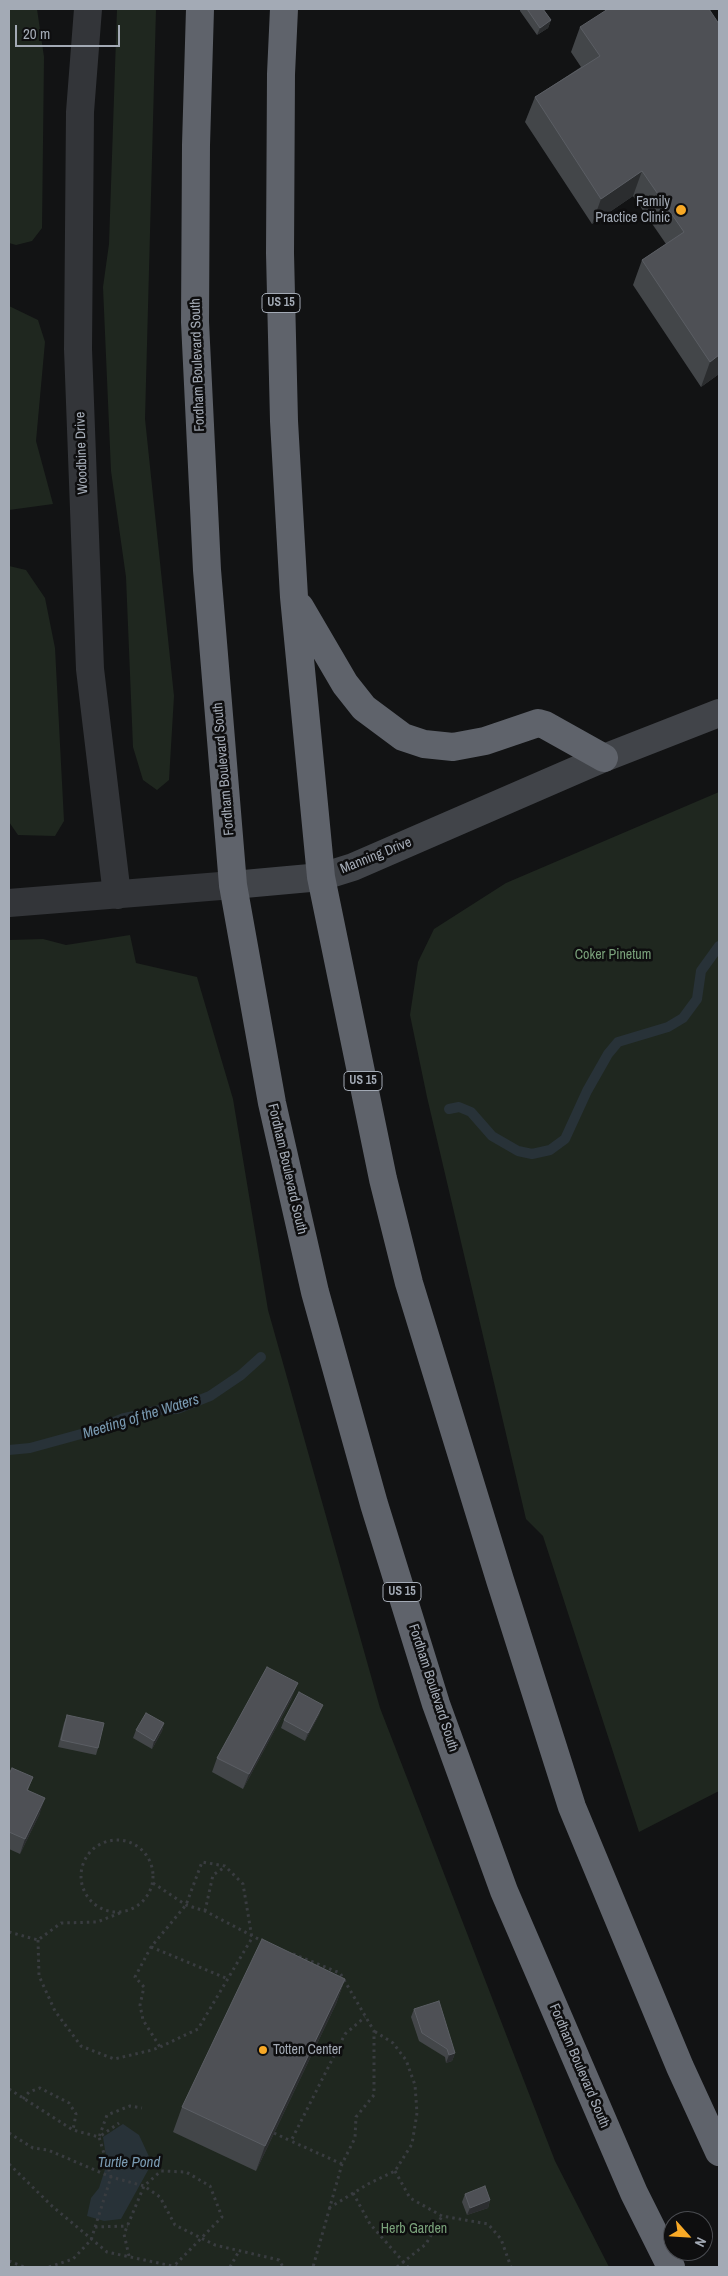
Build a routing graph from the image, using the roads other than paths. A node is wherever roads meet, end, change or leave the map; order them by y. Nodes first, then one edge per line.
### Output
1 (88, 9) edge
2 (200, 9) edge
3 (284, 9) edge
4 (294, 597) junction
5 (719, 714) edge
6 (604, 758) junction
7 (321, 877) junction
8 (232, 885) junction
9 (118, 896) junction
10 (9, 903) edge
11 (719, 2152) edge
12 (671, 2267) edge

1 - 9 street, Woodbine Drive
2 - 8 highway, Fordham Boulevard South / US 15
3 - 4 highway, US 15
4 - 6 highway
4 - 7 highway, US 15
5 - 6 street, Manning Drive
6 - 7 street, Manning Drive
7 - 8 street, Manning Drive
7 - 11 highway, US 15
8 - 9 street, Manning Drive
8 - 12 highway, Fordham Boulevard South / US 15
9 - 10 street, Manning Drive

